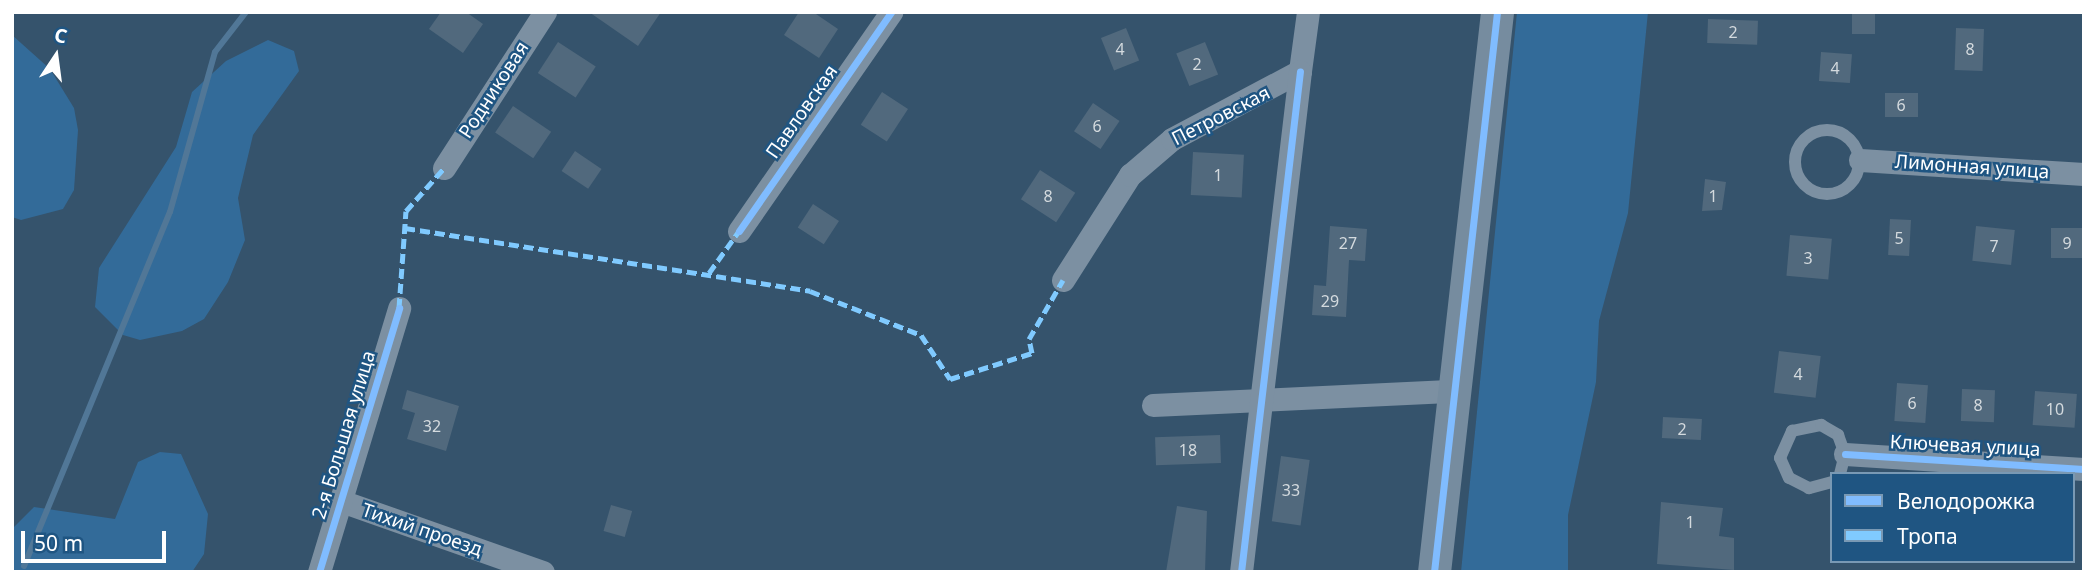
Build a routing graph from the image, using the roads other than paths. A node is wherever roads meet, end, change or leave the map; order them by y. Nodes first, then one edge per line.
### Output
1 (545, 12) edge
2 (891, 12) edge
3 (1308, 12) edge
4 (1497, 12) edge
5 (1300, 71) junction
6 (1860, 160) junction
7 (444, 168) dead end
8 (2084, 174) edge
9 (739, 230) dead end
10 (1063, 280) dead end
11 (399, 308) dead end
12 (1449, 391) junction
13 (1265, 400) junction
14 (1153, 405) dead end
15 (1842, 464) edge
16 (2084, 468) edge
17 (1830, 483) edge
18 (341, 501) junction
19 (319, 572) edge
20 (543, 572) edge
21 (1241, 572) edge
22 (1434, 572) edge

1 - 7 street, Родниковая
2 - 9 street, Павловская
3 - 5 street
4 - 12 street
5 - 10 street, Петровская
5 - 13 street
6 - 6 lane
6 - 8 street, Лимонная улица
11 - 18 street, 2-я Большая улица
12 - 13 street
12 - 22 street
13 - 14 street
13 - 21 street
15 - 16 street, Ключевая улица
15 - 17 lane
18 - 19 street, 2-я Большая улица
18 - 20 street, Тихий проезд

